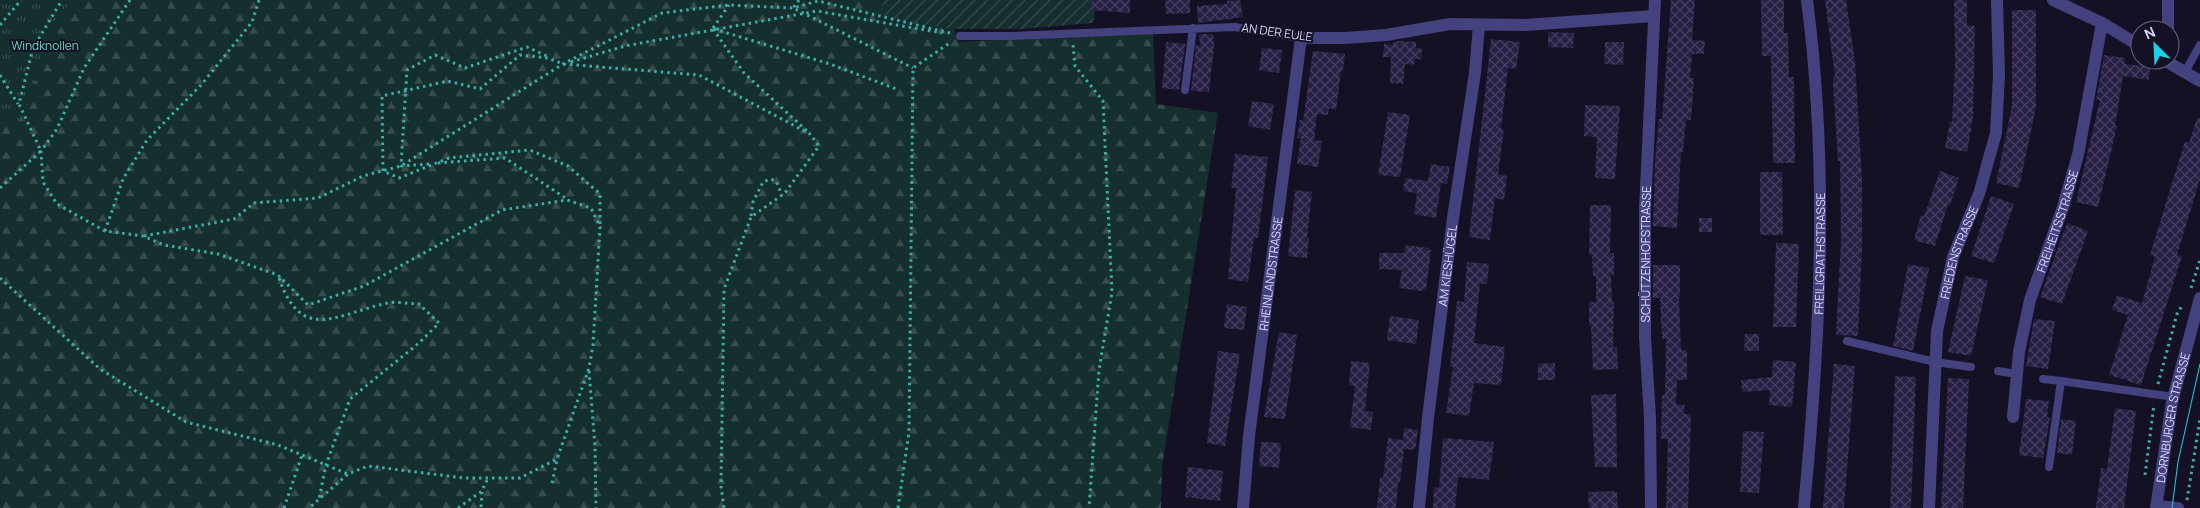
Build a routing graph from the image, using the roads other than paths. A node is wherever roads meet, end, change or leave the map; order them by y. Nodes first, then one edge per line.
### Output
1 (1655, 0) edge
2 (1806, 0) edge
3 (1997, 0) edge
4 (2053, 0) edge
5 (2168, 0) edge
6 (1654, 16) junction
7 (2168, 20) edge
8 (2102, 23) junction
9 (1479, 25) junction
10 (1193, 28) junction
11 (959, 36) road end
12 (1301, 38) junction
13 (2130, 40) edge
14 (2200, 45) edge
15 (2180, 69) edge
16 (2185, 72) junction
17 (2200, 81) edge
18 (1185, 90) dead end
19 (2200, 298) edge
20 (1847, 342) dead end
21 (1935, 362) junction
22 (1971, 367) dead end
23 (1998, 371) dead end
24 (2017, 374) junction
25 (2043, 379) dead end
26 (2061, 381) junction
27 (2174, 397) junction
28 (2013, 417) dead end
29 (2049, 467) dead end
30 (2157, 507) edge
31 (1243, 508) edge
32 (1419, 508) edge
33 (1651, 508) edge
34 (1804, 508) edge
35 (1930, 508) edge
36 (2178, 508) edge

1 - 6 street, SCHÜTZENHOFSTRASSE
2 - 34 street, FREILIGRATHSTRASSE
3 - 21 street, FRIEDENSTRASSE
4 - 8 street
5 - 7 street
6 - 9 street, AN DER EULE
6 - 33 street, SCHÜTZENHOFSTRASSE
8 - 13 street
8 - 24 street, FREIHEITSSTRASSE
9 - 12 street, AN DER EULE
9 - 32 street, AM KIESHÜGEL
10 - 11 lane, AN DER EULE
10 - 12 lane, AN DER EULE
10 - 18 lane
12 - 31 street, RHEINLANDSTRASSE
14 - 16 lane
15 - 16 street
16 - 17 street
19 - 27 street, DORNBURGER STRASSE
20 - 21 lane
21 - 22 lane
21 - 35 street, FRIEDENSTRASSE
23 - 24 lane
24 - 28 street, FREIHEITSSTRASSE
25 - 26 lane
26 - 27 lane
26 - 29 lane
27 - 30 street, DORNBURGER STRASSE
30 - 36 street

